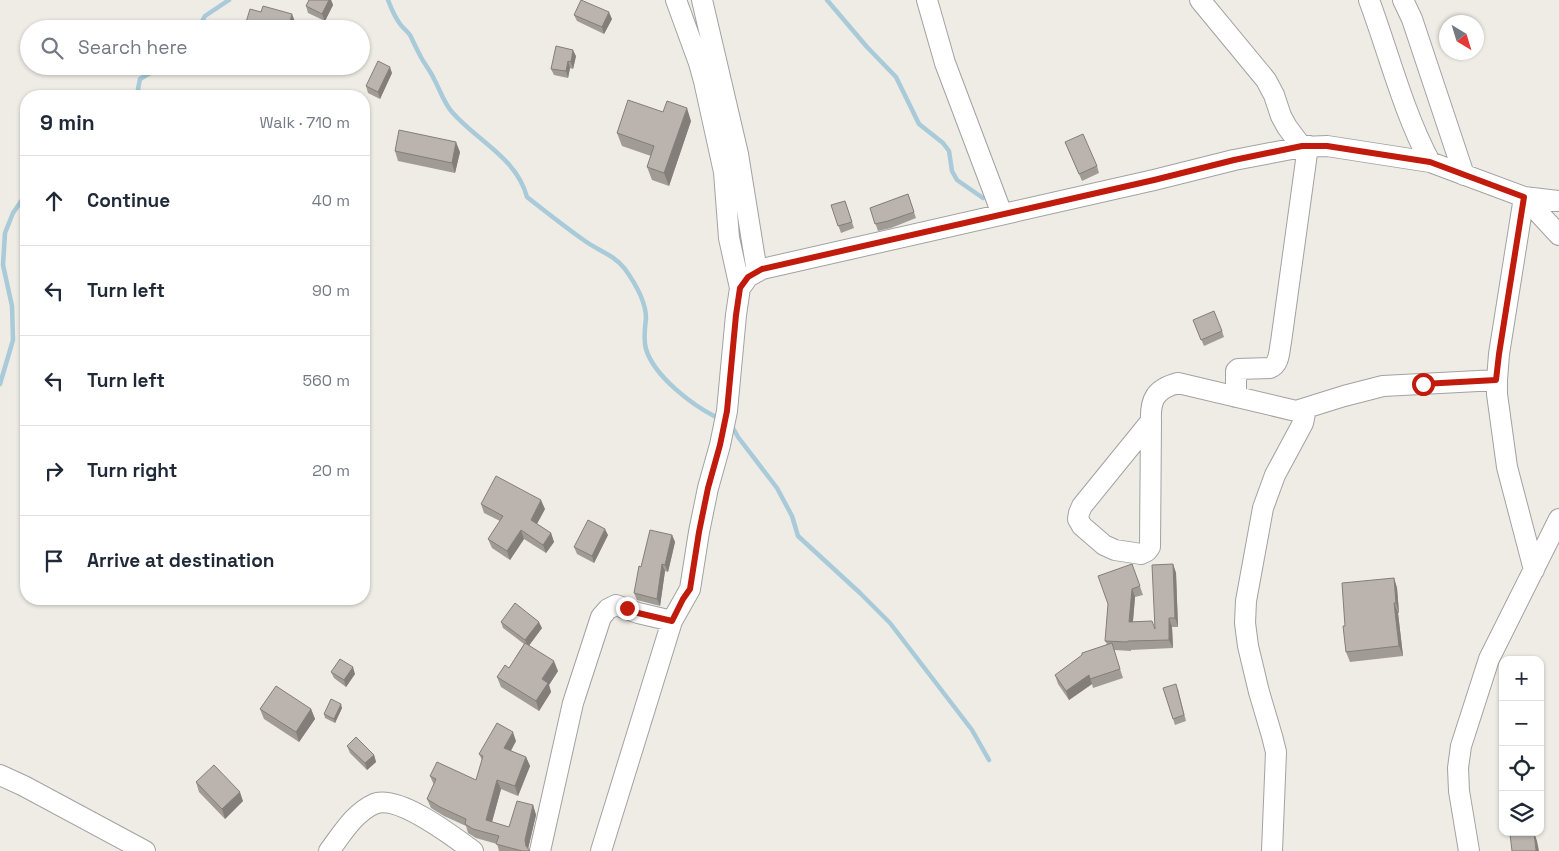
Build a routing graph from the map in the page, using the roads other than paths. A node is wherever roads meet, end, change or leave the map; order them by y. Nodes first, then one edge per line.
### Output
1 (676, 0) edge
2 (702, 0) edge
3 (927, 0) edge
4 (1200, 0) edge
5 (1369, 0) edge
6 (1403, 0) edge
7 (1305, 146) junction
8 (1430, 162) junction
9 (1464, 175) junction
10 (1524, 197) junction
11 (1559, 201) edge
12 (1002, 214) junction
13 (1559, 235) edge
14 (757, 272) junction
15 (740, 288) junction
16 (1496, 380) junction
17 (1236, 397) junction
18 (1306, 409) junction
19 (1151, 421) junction
20 (1559, 519) edge
21 (1534, 570) junction
22 (672, 621) junction
23 (0, 775) edge
24 (146, 851) edge
25 (329, 851) edge
26 (473, 851) edge
27 (540, 851) edge
28 (601, 851) edge
29 (1272, 851) edge
30 (1469, 851) edge

1 - 15 street
2 - 14 street
3 - 12 street
4 - 7 street
5 - 8 street
6 - 9 street
7 - 8 street
7 - 12 street
7 - 17 street
8 - 9 street
9 - 10 street
10 - 11 street
10 - 13 street
10 - 16 street
12 - 14 street
14 - 15 street
15 - 22 street
16 - 18 street
16 - 21 street
17 - 18 street
17 - 19 street
18 - 29 street
19 - 19 street
20 - 21 street
21 - 30 street
22 - 27 street
22 - 28 street
23 - 24 street
25 - 26 street

